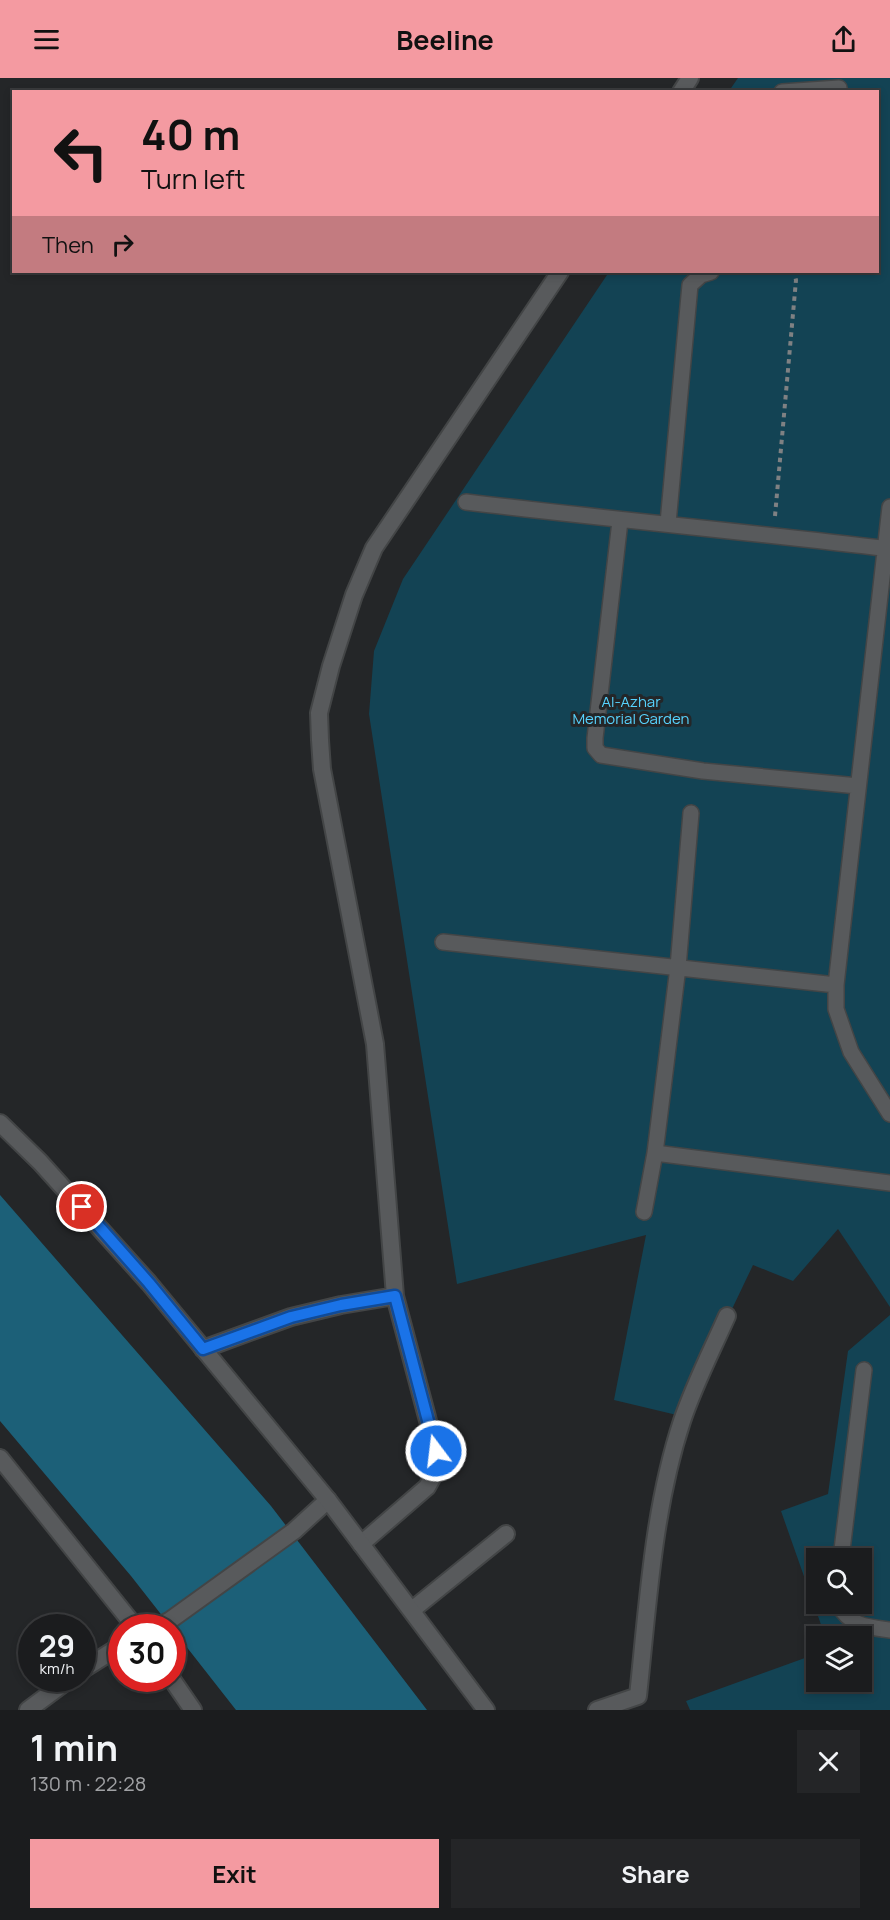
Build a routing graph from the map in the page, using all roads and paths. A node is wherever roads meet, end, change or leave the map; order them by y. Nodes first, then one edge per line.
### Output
1 (839, 88) dead end
2 (810, 90) edge
3 (559, 273) edge
4 (708, 273) edge
5 (794, 273) edge
6 (466, 501) dead end
7 (890, 507) edge
8 (620, 520) junction
9 (668, 523) junction
10 (774, 535) junction
11 (887, 548) edge
12 (858, 786) junction
13 (691, 813) dead end
14 (443, 942) dead end
15 (678, 967) junction
16 (836, 985) junction
17 (890, 1114) edge
18 (0, 1123) edge
19 (655, 1153) junction
20 (890, 1183) edge
21 (644, 1212) dead end
22 (395, 1296) junction
23 (727, 1316) dead end
24 (203, 1349) junction
25 (864, 1370) dead end
26 (0, 1458) edge
27 (328, 1500) junction
28 (506, 1534) dead end
29 (361, 1544) junction
30 (842, 1548) edge
31 (412, 1610) junction
32 (125, 1614) edge
33 (176, 1614) edge
34 (843, 1614) edge
35 (890, 1630) edge
36 (52, 1692) edge
37 (180, 1692) edge
38 (28, 1710) edge
39 (192, 1710) edge
40 (486, 1710) edge
41 (597, 1710) edge

1 - 2 lane
3 - 22 street
4 - 9 lane
5 - 10 path
6 - 8 lane
7 - 11 lane
8 - 9 lane
8 - 12 lane
9 - 10 lane
10 - 11 lane
11 - 12 lane
12 - 16 lane
13 - 15 lane
14 - 15 lane
15 - 16 lane
15 - 19 lane
16 - 17 lane
18 - 24 street
19 - 20 lane
19 - 21 lane
22 - 24 street
22 - 29 street
23 - 41 street
24 - 27 street
25 - 30 lane
26 - 32 street
27 - 29 street
27 - 33 street
28 - 31 street
29 - 31 street
31 - 40 street
34 - 35 lane
36 - 38 street
37 - 39 street

